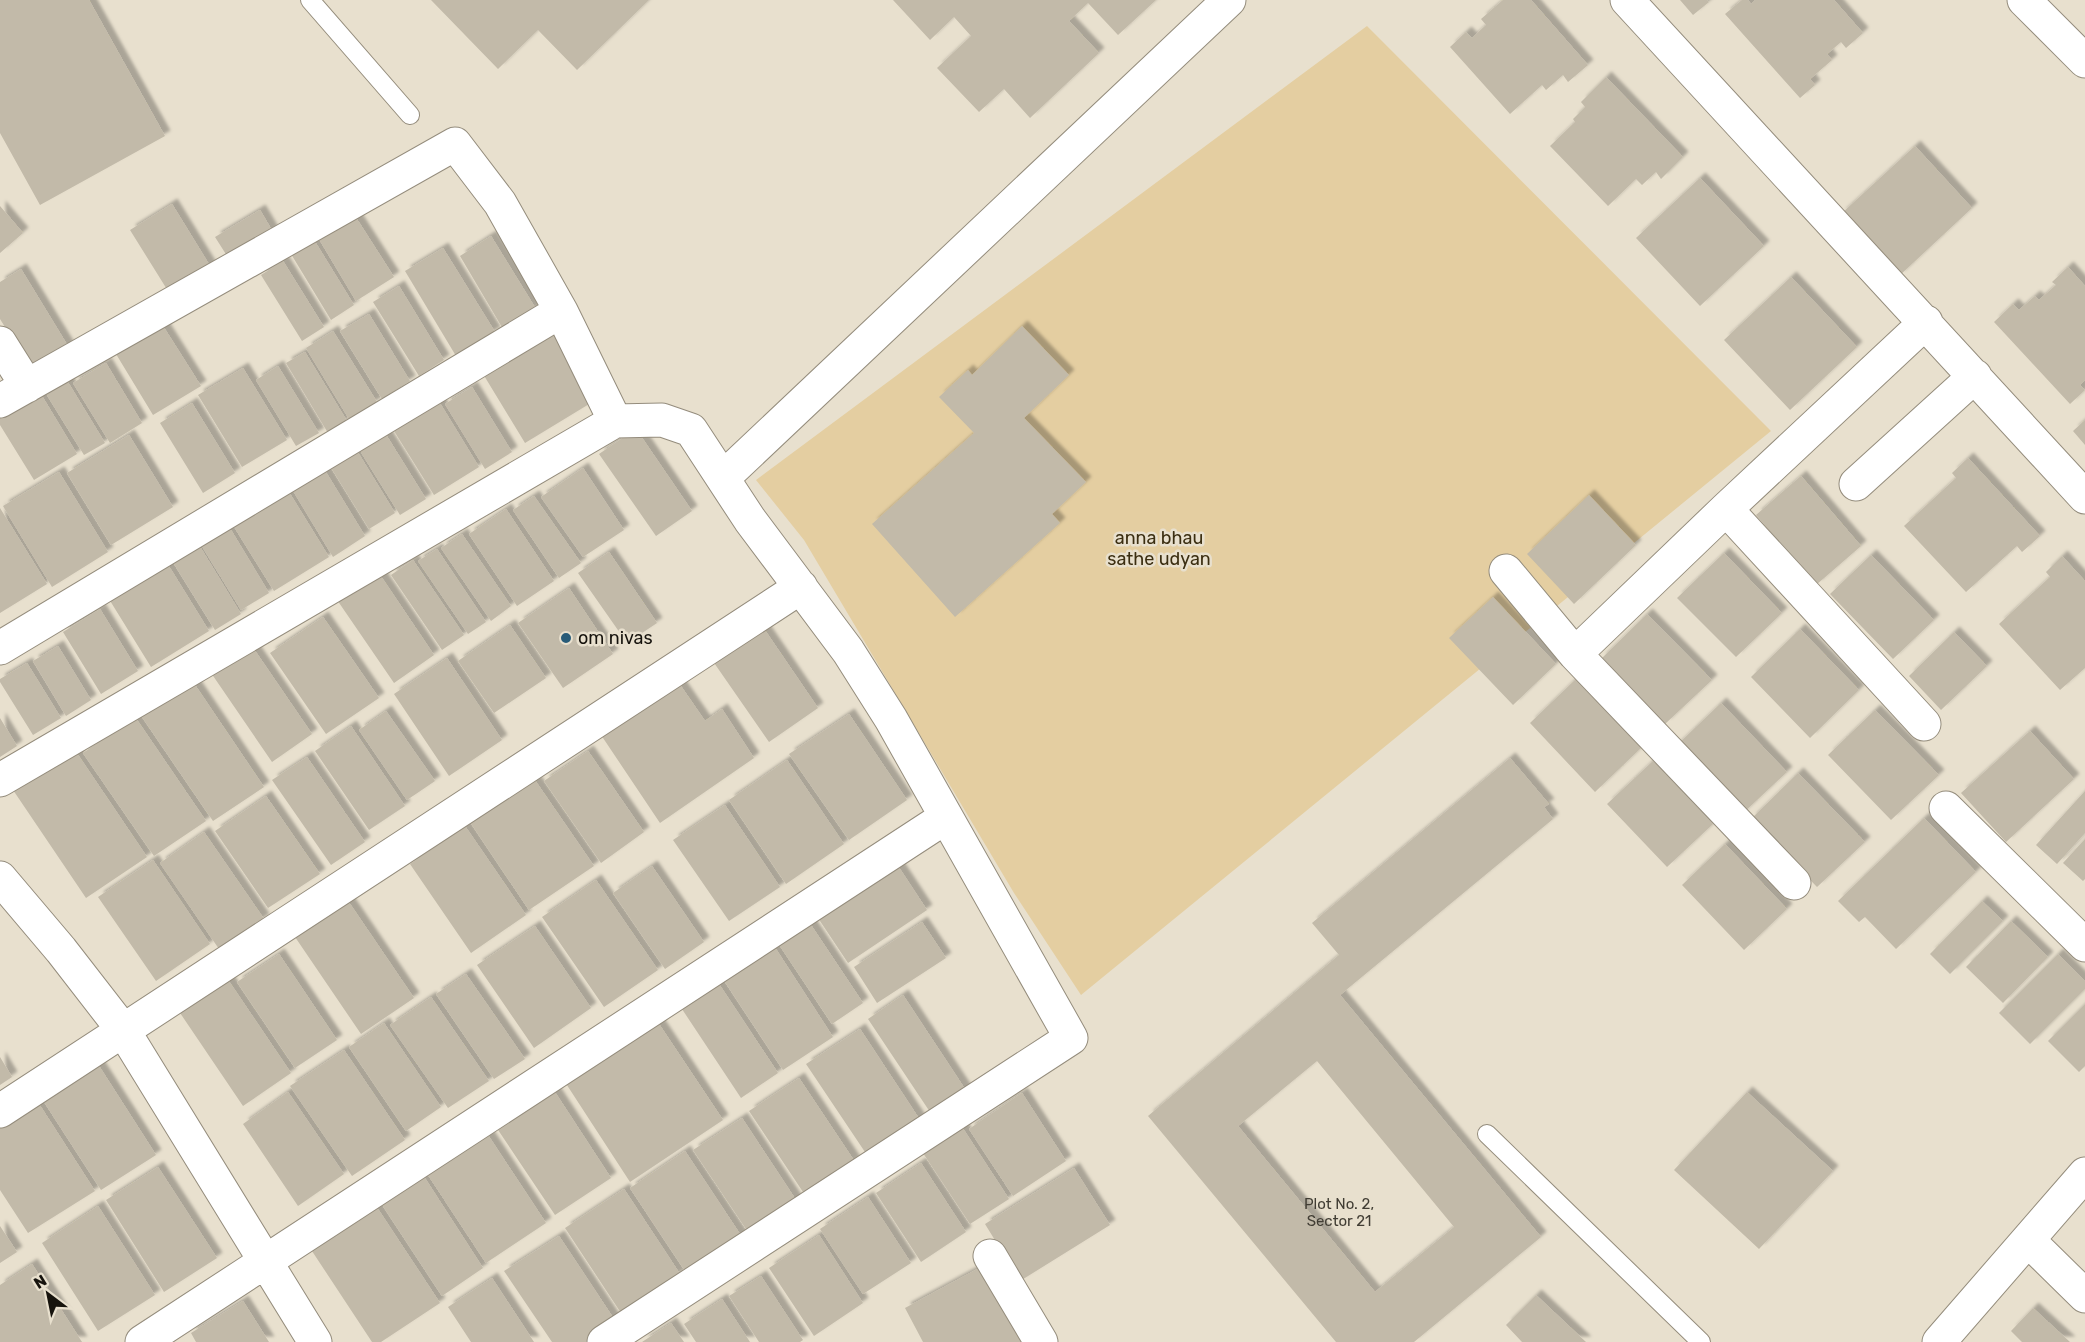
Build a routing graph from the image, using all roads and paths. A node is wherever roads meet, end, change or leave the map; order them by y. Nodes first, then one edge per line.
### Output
1 (310, 0) edge
2 (1229, 0) edge
3 (1627, 0) edge
4 (2024, 0) edge
5 (2085, 61) edge
6 (410, 115) dead end
7 (561, 310) junction
8 (1926, 322) junction
9 (0, 343) edge
10 (1975, 376) junction
11 (13, 394) edge
12 (615, 421) junction
13 (724, 477) junction
14 (1856, 484) dead end
15 (2085, 497) edge
16 (1726, 509) junction
17 (1506, 571) dead end
18 (801, 587) junction
19 (0, 648) edge
20 (1575, 654) junction
21 (1924, 724) dead end
22 (0, 780) edge
23 (1946, 808) dead end
24 (946, 817) junction
25 (0, 878) edge
26 (1794, 883) dead end
27 (2085, 945) edge
28 (123, 1030) junction
29 (0, 1111) edge
30 (1487, 1134) dead end
31 (2085, 1174) edge
32 (2028, 1240) junction
33 (990, 1256) dead end
34 (266, 1262) junction
35 (2085, 1296) edge
36 (142, 1342) edge
37 (315, 1342) edge
38 (604, 1342) edge
39 (1041, 1342) edge
40 (1701, 1342) edge
41 (1939, 1342) edge

1 - 6 lane
2 - 13 street
3 - 8 street
4 - 5 street
7 - 11 street
7 - 12 street
7 - 19 street
8 - 10 street
8 - 16 street
9 - 11 street
10 - 14 street
10 - 15 street
12 - 13 street
12 - 22 street
13 - 18 street
16 - 20 street
16 - 21 street
17 - 20 street
18 - 24 street
18 - 28 street
20 - 26 street
23 - 27 street
24 - 34 street
24 - 38 street
25 - 28 street
28 - 29 street
28 - 34 street
30 - 40 lane
31 - 32 street
32 - 35 street
32 - 41 street
33 - 39 street
34 - 36 street
34 - 37 street

